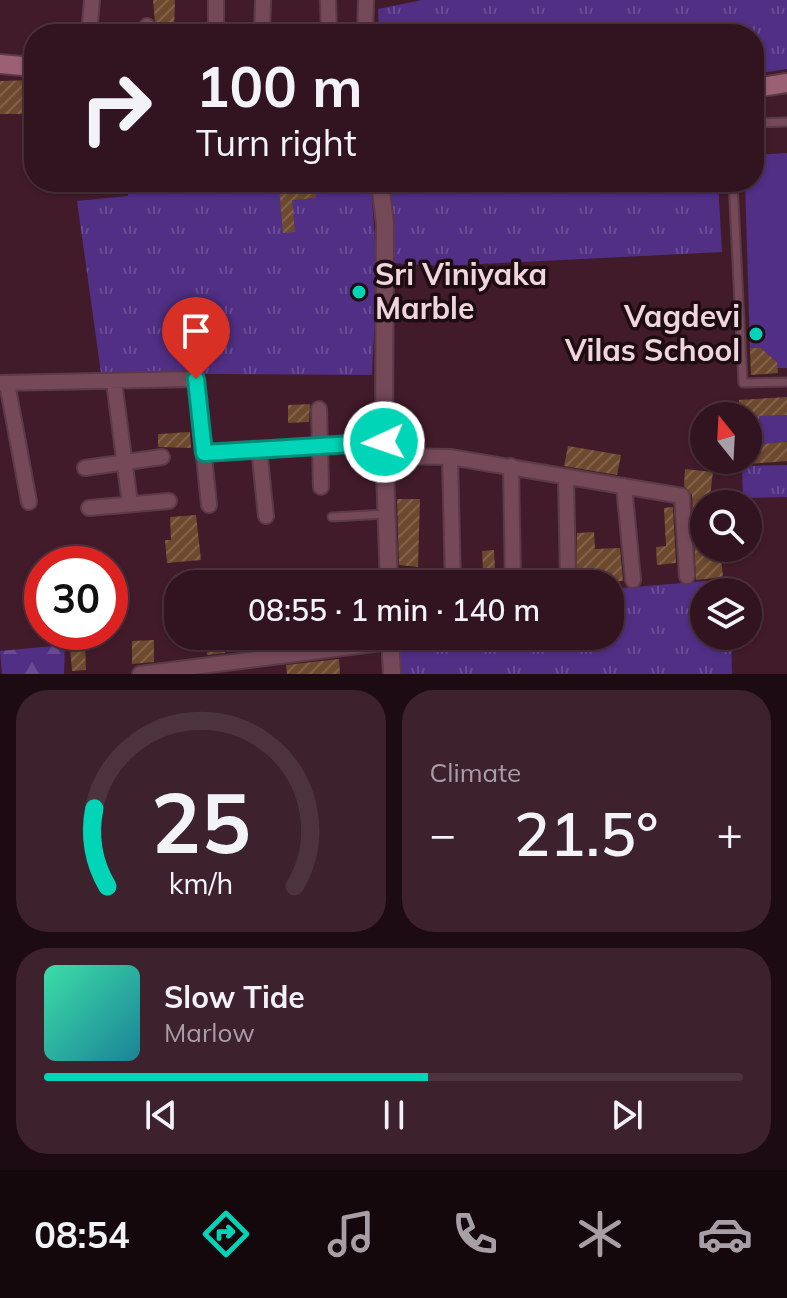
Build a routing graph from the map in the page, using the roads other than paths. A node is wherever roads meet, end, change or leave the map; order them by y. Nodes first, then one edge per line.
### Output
1 (92, 0) edge
2 (216, 0) edge
3 (263, 0) edge
4 (328, 0) edge
5 (366, 0) edge
6 (90, 24) edge
7 (216, 24) edge
8 (262, 24) edge
9 (329, 24) edge
10 (365, 24) edge
11 (0, 64) edge
12 (24, 66) edge
13 (787, 83) edge
14 (764, 86) edge
15 (787, 122) edge
16 (764, 123) edge
17 (381, 192) edge
18 (733, 192) edge
19 (114, 382) junction
20 (787, 382) edge
21 (4, 383) edge
22 (319, 409) dead end
23 (319, 446) junction
24 (259, 449) junction
25 (385, 449) junction
26 (204, 453) junction
27 (162, 457) dead end
28 (450, 457) junction
29 (124, 462) junction
30 (511, 466) junction
31 (85, 468) dead end
32 (566, 478) junction
33 (624, 486) junction
34 (321, 487) dead end
35 (169, 501) dead end
36 (29, 502) dead end
37 (130, 504) junction
38 (209, 505) dead end
39 (89, 508) dead end
40 (387, 514) junction
41 (266, 516) dead end
42 (332, 517) dead end
43 (389, 570) edge
44 (453, 570) edge
45 (513, 570) edge
46 (568, 570) edge
47 (687, 576) dead end
48 (633, 580) dead end
49 (311, 650) edge
50 (391, 650) edge
51 (140, 674) edge
52 (392, 674) edge

1 - 6 street
2 - 7 street
3 - 8 street
4 - 9 street
5 - 10 street
11 - 12 main road
13 - 14 main road
15 - 16 lane
17 - 25 street
18 - 20 lane
19 - 21 street
19 - 26 street
19 - 29 street
21 - 36 street
22 - 23 street
23 - 24 street
23 - 25 street
23 - 34 street
24 - 26 street
24 - 41 street
25 - 28 street
25 - 40 street
26 - 38 street
27 - 29 street
28 - 30 street
28 - 44 street
29 - 31 street
29 - 37 street
30 - 32 street
30 - 45 street
32 - 33 street
32 - 46 street
33 - 47 street
33 - 48 street
35 - 37 street
37 - 39 street
40 - 42 lane
40 - 43 street
49 - 51 street
50 - 52 street

